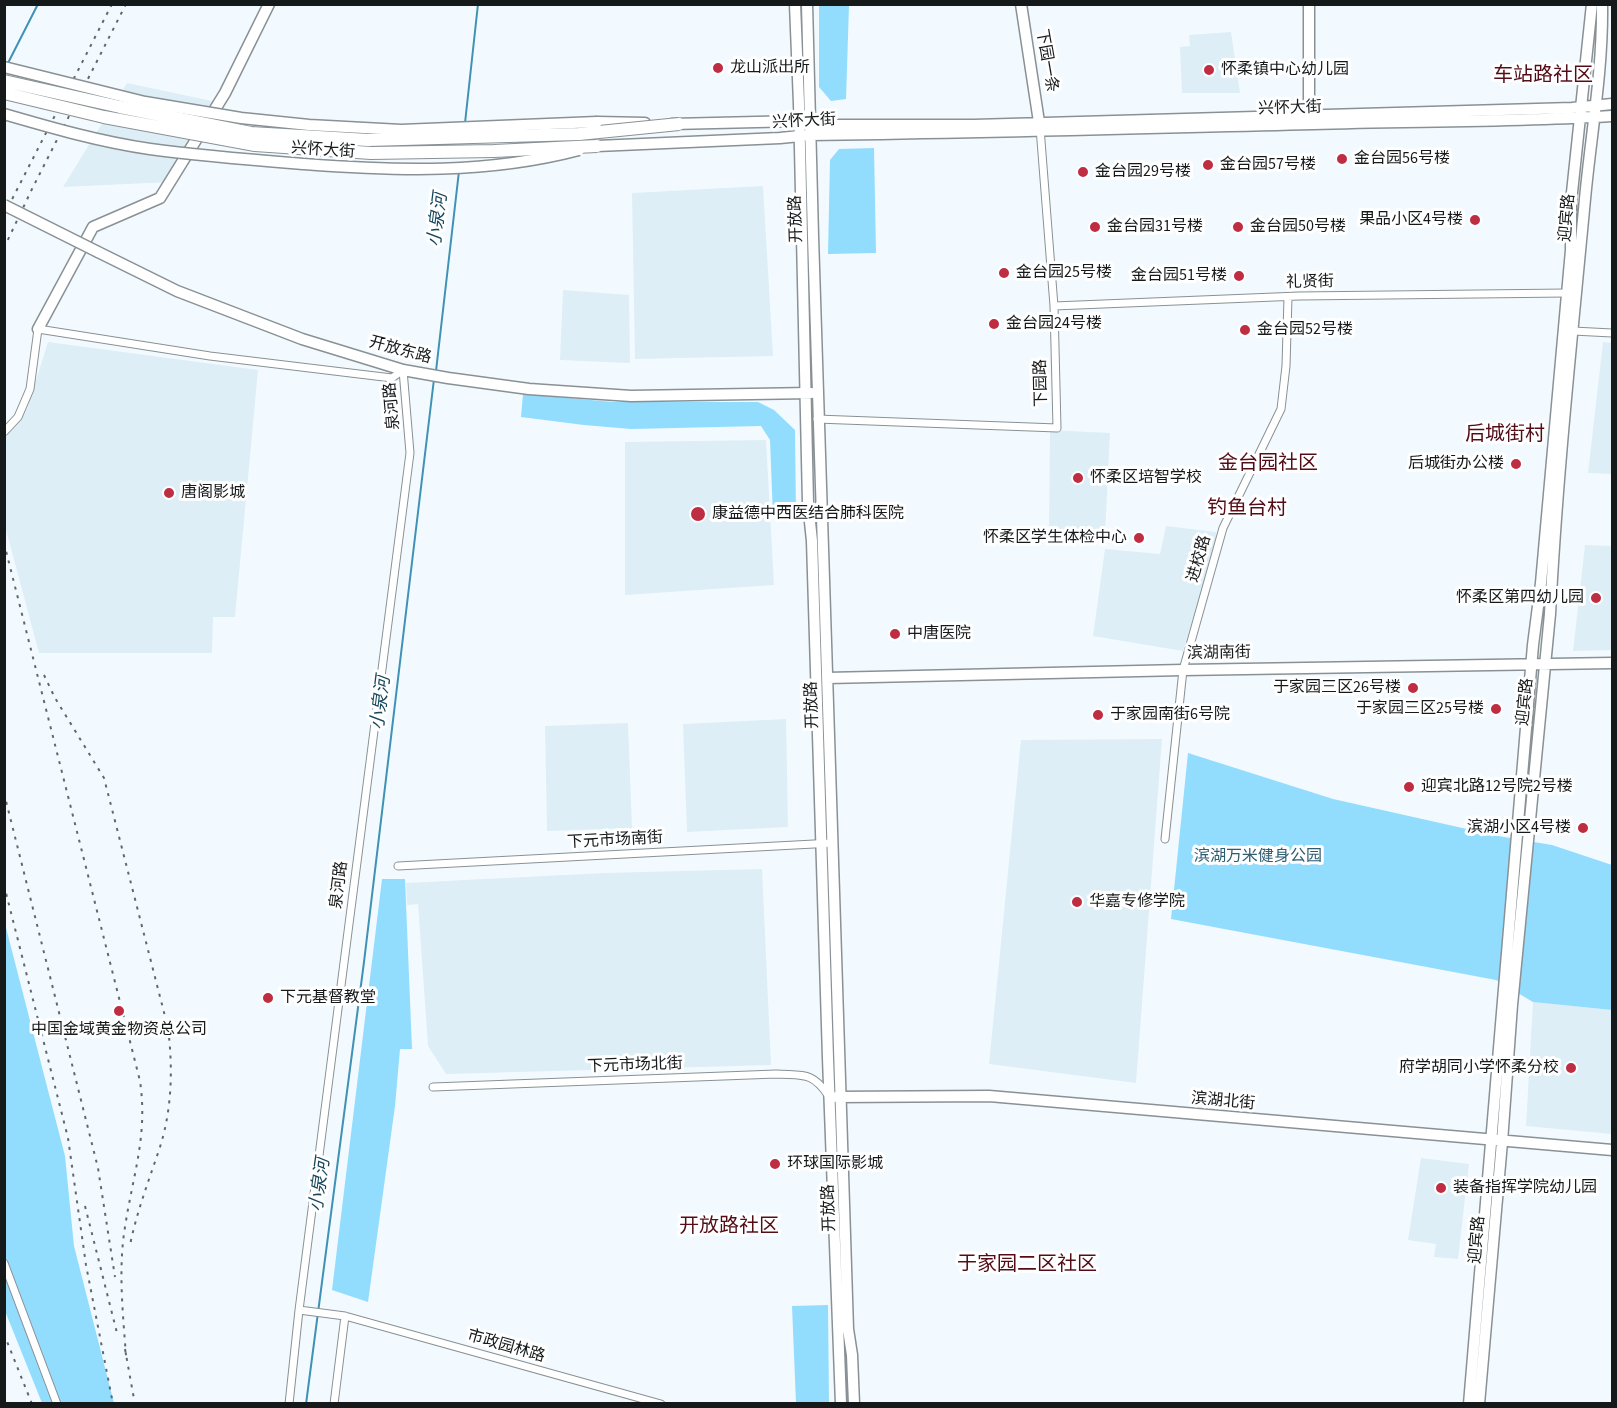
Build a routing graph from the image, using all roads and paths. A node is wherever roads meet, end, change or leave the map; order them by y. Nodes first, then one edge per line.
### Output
1 (269, 4) edge
2 (795, 4) edge
3 (807, 4) edge
4 (1021, 4) edge
5 (1309, 4) edge
6 (1592, 4) edge
7 (1602, 4) edge
8 (4, 67) edge
9 (4, 81) edge
10 (4, 93) edge
11 (1612, 104) edge
12 (1595, 105) junction
13 (1581, 112) junction
14 (4, 114) edge
15 (1612, 116) edge
16 (1593, 117) junction
17 (1304, 119) junction
18 (679, 124) junction
19 (1040, 127) junction
20 (805, 129) junction
21 (597, 146) junction
22 (4, 205) edge
23 (1567, 293) junction
24 (1288, 297) junction
25 (1054, 306) junction
26 (38, 329) junction
27 (1573, 331) junction
28 (1612, 333) edge
29 (409, 371) junction
30 (805, 393) junction
31 (818, 393) junction
32 (806, 418) junction
33 (818, 419) junction
34 (4, 432) edge
35 (1612, 663) edge
36 (1532, 665) junction
37 (1545, 665) junction
38 (1183, 670) junction
39 (827, 678) junction
40 (1165, 839) dead end
41 (833, 843) junction
42 (821, 844) junction
43 (398, 866) dead end
44 (433, 1087) dead end
45 (829, 1097) junction
46 (842, 1098) junction
47 (1491, 1141) junction
48 (1502, 1142) junction
49 (1612, 1150) edge
50 (4, 1263) edge
51 (299, 1310) junction
52 (345, 1316) junction
53 (57, 1404) edge
54 (289, 1404) edge
55 (334, 1404) edge
56 (661, 1404) edge
57 (841, 1404) edge
58 (854, 1404) edge
59 (1469, 1404) edge
60 (1479, 1404) edge

1 - 26 main road
2 - 20 main road, 开放路
3 - 20 main road, 开放路
4 - 19 main road, 下园一条
5 - 17 main road
6 - 13 main road, 迎宾路
7 - 12 main road, 迎宾路
8 - 18 main road, 兴怀大街, bridge
9 - 18 highway, bridge
10 - 21 highway, bridge
11 - 12 main road, 兴怀大街
12 - 13 main road, 兴怀大街
12 - 16 main road, 迎宾路
13 - 16 main road, 兴怀大街
13 - 17 main road, 兴怀大街
13 - 23 main road, 迎宾路
14 - 21 main road, 兴怀大街, bridge
15 - 16 main road, 兴怀大街
16 - 27 main road, 迎宾路
17 - 19 main road, 兴怀大街
18 - 20 main road, 兴怀大街
19 - 20 main road, 兴怀大街
19 - 25 street, 下园路
20 - 21 main road, 兴怀大街
20 - 30 main road, 开放路
20 - 31 main road, 开放路
22 - 29 main road, 开放东路, bridge
23 - 24 street, 礼贤街
23 - 36 main road, 迎宾路
24 - 25 street, 礼贤街
24 - 38 street, 进校路
25 - 33 street, 下园路
26 - 29 street
26 - 34 street
27 - 28 street
27 - 37 main road, 迎宾路
29 - 30 main road, 开放东路
29 - 51 street, 泉河路
30 - 31 main road, 开放东路
30 - 32 main road, 开放路
31 - 33 main road, 开放路
32 - 33 street, 下园路
32 - 42 main road, 开放路
33 - 39 main road, 开放路
35 - 37 main road, 滨湖南街
36 - 37 main road, 滨湖南街
36 - 38 main road, 滨湖南街
36 - 47 main road, 迎宾路
37 - 48 main road, 迎宾路
38 - 39 main road, 滨湖南街
38 - 40 street, 进校路
39 - 41 main road, 开放路
41 - 42 street, 下元市场南街
41 - 46 main road, 开放路
42 - 43 street, 下元市场南街
42 - 45 main road, 开放路
44 - 45 street, 下元市场北街
45 - 46 main road, 滨湖北街
45 - 57 main road, 开放路
46 - 47 main road, 滨湖北街
46 - 58 main road, 开放路
47 - 48 main road, 滨湖北街
47 - 59 main road, 迎宾路
48 - 49 main road, 滨湖北街
48 - 60 main road, 迎宾路
50 - 53 street
51 - 52 street, 市政园林路
51 - 54 street, 泉河路
52 - 55 street
52 - 56 street, 市政园林路

